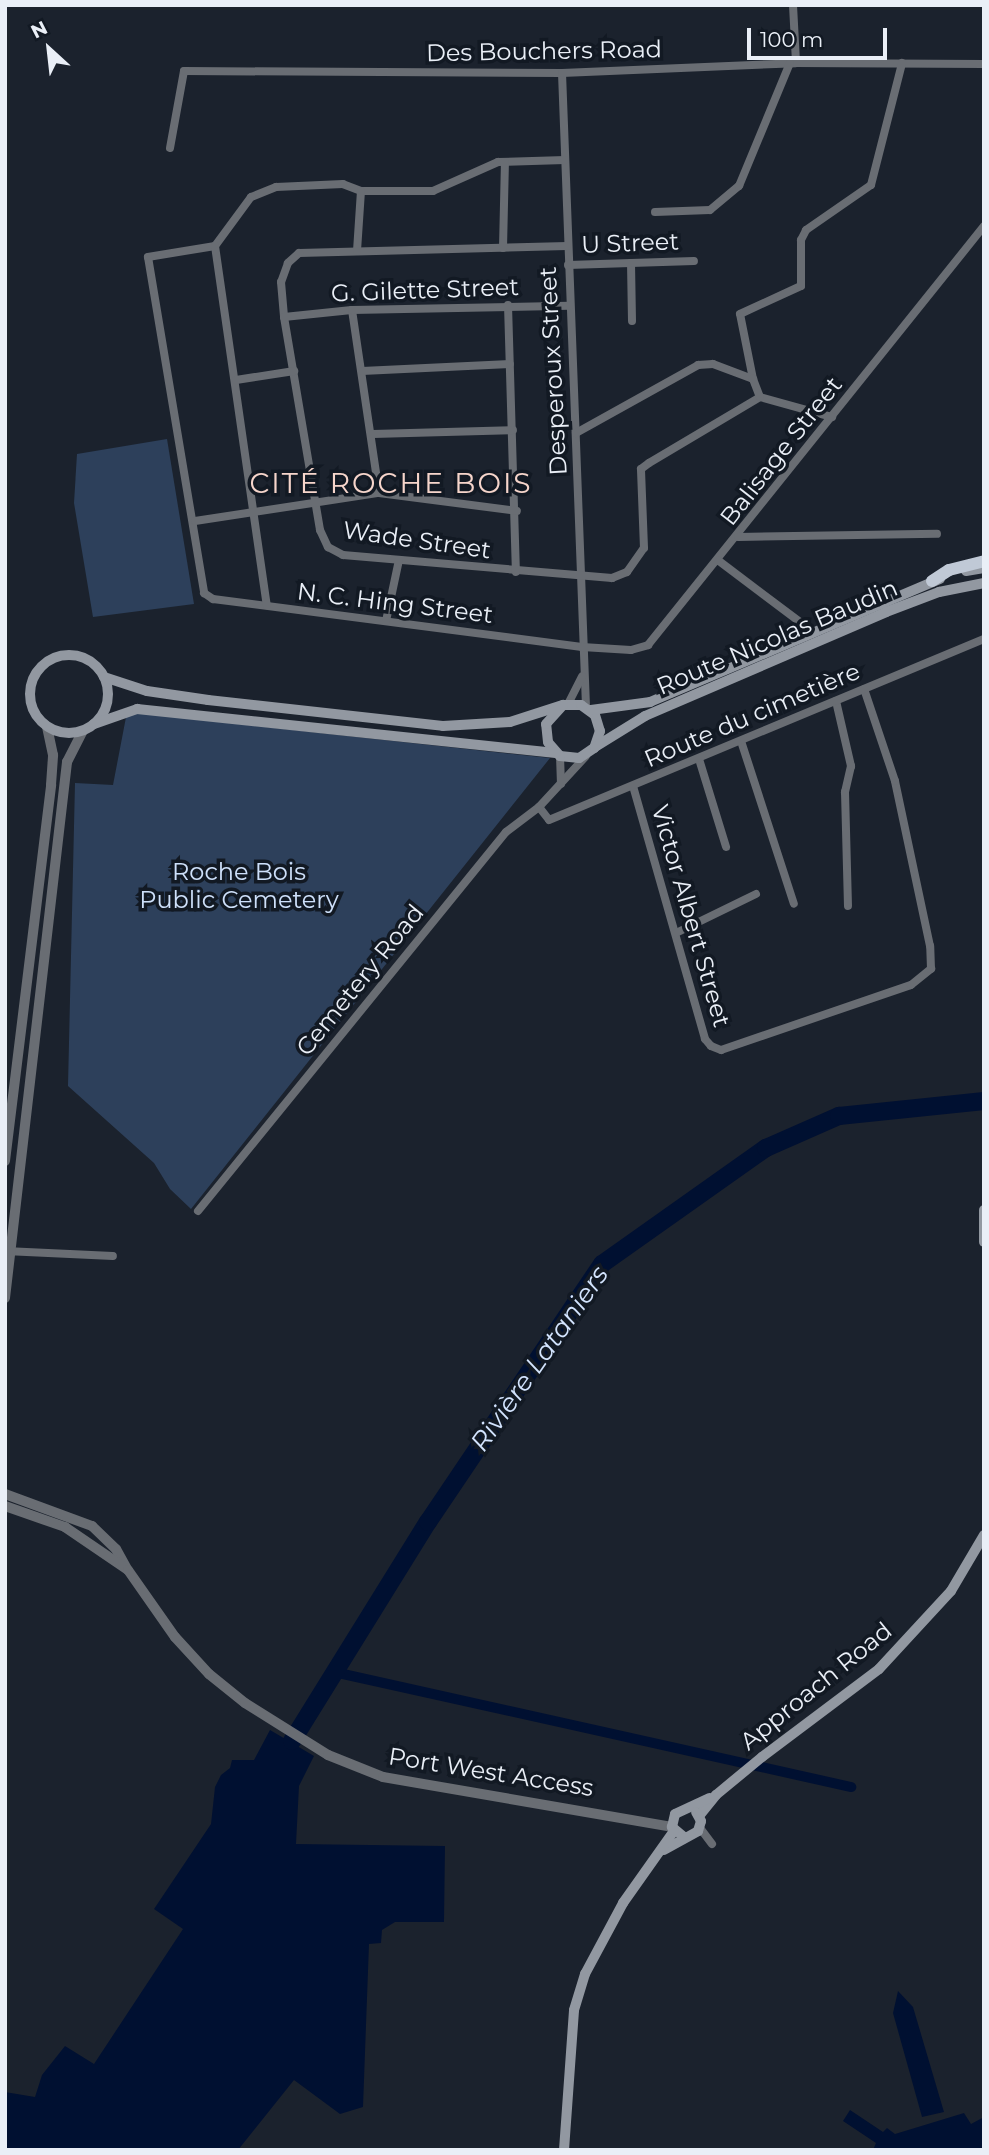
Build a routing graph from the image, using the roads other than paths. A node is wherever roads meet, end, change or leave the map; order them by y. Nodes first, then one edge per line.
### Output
1 (793, 5) edge
2 (793, 63) junction
3 (902, 64) junction
4 (984, 64) edge
5 (562, 73) junction
6 (170, 148) dead end
7 (565, 160) junction
8 (505, 162) junction
9 (362, 191) junction
10 (655, 212) dead end
11 (984, 226) edge
12 (215, 246) junction
13 (567, 246) junction
14 (503, 248) junction
15 (357, 251) junction
16 (694, 261) dead end
17 (631, 263) junction
18 (568, 265) junction
19 (508, 305) junction
20 (569, 306) junction
21 (352, 310) junction
22 (284, 317) junction
23 (632, 321) dead end
24 (510, 364) junction
25 (362, 370) junction
26 (294, 371) junction
27 (753, 379) junction
28 (236, 380) junction
29 (760, 397) junction
30 (832, 417) junction
31 (513, 430) junction
32 (576, 433) junction
33 (373, 434) junction
34 (379, 493) junction
35 (317, 499) junction
36 (256, 509) junction
37 (517, 511) junction
38 (195, 521) junction
39 (937, 534) dead end
40 (738, 537) junction
41 (399, 560) junction
42 (719, 561) junction
43 (984, 561) edge
44 (984, 568) edge
45 (516, 572) junction
46 (581, 578) junction
47 (932, 582) junction
48 (984, 583) edge
49 (267, 605) junction
50 (386, 621) junction
51 (804, 625) dead end
52 (984, 639) edge
53 (582, 647) junction
54 (584, 667) junction
55 (104, 677) junction
56 (864, 689) junction
57 (836, 701) junction
58 (566, 705) junction
59 (589, 708) junction
60 (94, 724) junction
61 (47, 727) junction
62 (83, 731) junction
63 (741, 741) junction
64 (591, 751) junction
65 (558, 755) junction
66 (699, 759) junction
67 (561, 784) junction
68 (633, 786) junction
69 (538, 807) junction
70 (726, 847) dead end
71 (756, 894) dead end
72 (794, 904) dead end
73 (848, 906) dead end
74 (676, 933) junction
75 (5, 1161) edge
76 (984, 1210) edge
77 (198, 1211) dead end
78 (984, 1242) edge
79 (8, 1251) edge
80 (113, 1256) dead end
81 (5, 1298) edge
82 (5, 1494) edge
83 (5, 1506) edge
84 (984, 1535) edge
85 (128, 1570) junction
86 (716, 1795) junction
87 (689, 1808) junction
88 (675, 1814) junction
89 (650, 1820) junction
90 (699, 1822) junction
91 (677, 1831) junction
92 (712, 1844) dead end
93 (564, 2150) edge

1 - 2 street
2 - 3 street, Des Bouchers Road
2 - 5 street, Des Bouchers Road
2 - 10 street
3 - 4 street, Des Bouchers Road
3 - 27 street
5 - 6 street, Des Bouchers Road
5 - 7 street, Desperoux Street
7 - 8 street
7 - 13 street, Desperoux Street
8 - 9 street
8 - 14 street
9 - 12 street
9 - 15 street
11 - 30 street, Balisage Street
12 - 28 street
12 - 38 street
13 - 14 street
13 - 18 street, Desperoux Street
14 - 15 street
15 - 22 street, Wade Street
16 - 17 street, U Street
17 - 18 street, U Street
17 - 23 street
18 - 20 street, Desperoux Street
19 - 20 street, G. Gilette Street
19 - 21 street, G. Gilette Street
19 - 24 street
20 - 32 street, Desperoux Street
21 - 22 street, G. Gilette Street
21 - 25 street
22 - 26 street, Wade Street
24 - 25 street
24 - 31 street
25 - 33 street
26 - 28 street
26 - 35 street, Wade Street
27 - 29 street
27 - 32 street
28 - 36 street
29 - 30 street
29 - 46 street, Wade Street
30 - 40 street, Balisage Street
31 - 33 street
31 - 37 street
32 - 46 street, Desperoux Street
33 - 34 street
34 - 35 street
34 - 37 street
35 - 36 street
35 - 41 street, Wade Street
36 - 38 street
36 - 49 street
37 - 45 street
38 - 49 street, N. C. Hing Street
39 - 40 street
40 - 42 street, Balisage Street
41 - 45 street, Wade Street
41 - 50 street
42 - 51 street
42 - 53 street, Balisage Street
43 - 47 highway
44 - 47 main road, Route Nicolas Baudin
45 - 46 street, Wade Street
46 - 53 street, Desperoux Street
47 - 59 main road, Route Nicolas Baudin
48 - 64 main road, Route Nicolas Baudin
49 - 50 street, N. C. Hing Street
50 - 53 street, N. C. Hing Street
52 - 56 street, Route du cimetière
53 - 54 street, Desperoux Street
54 - 58 street
54 - 59 street, Desperoux Street
55 - 58 main road
55 - 60 main road
55 - 61 main road
56 - 57 street, Route du cimetière
56 - 74 street, Victor Albert Street
57 - 63 street, Route du cimetière
57 - 73 street
58 - 59 main road
58 - 65 main road
59 - 64 main road
60 - 62 main road
60 - 65 main road
61 - 62 main road
61 - 75 street
62 - 79 street
63 - 66 street, Route du cimetière
63 - 72 street
64 - 65 main road
64 - 67 street, Cemetery Road
65 - 67 street
66 - 68 street, Route du cimetière
66 - 70 street
67 - 69 street, Cemetery Road
68 - 69 street, Route du cimetière
68 - 74 street, Victor Albert Street
69 - 77 street, Cemetery Road
71 - 74 street
76 - 78 main road
79 - 80 street
79 - 81 street
82 - 85 street, Port West Access
83 - 85 street
84 - 86 main road, Approach Road
85 - 89 street, Port West Access
86 - 87 main road, Approach Road
86 - 90 main road, Approach Road
87 - 88 main road, Approach Road
87 - 90 main road
88 - 89 street
88 - 91 main road
89 - 91 street
90 - 91 main road
90 - 92 street
91 - 93 main road

